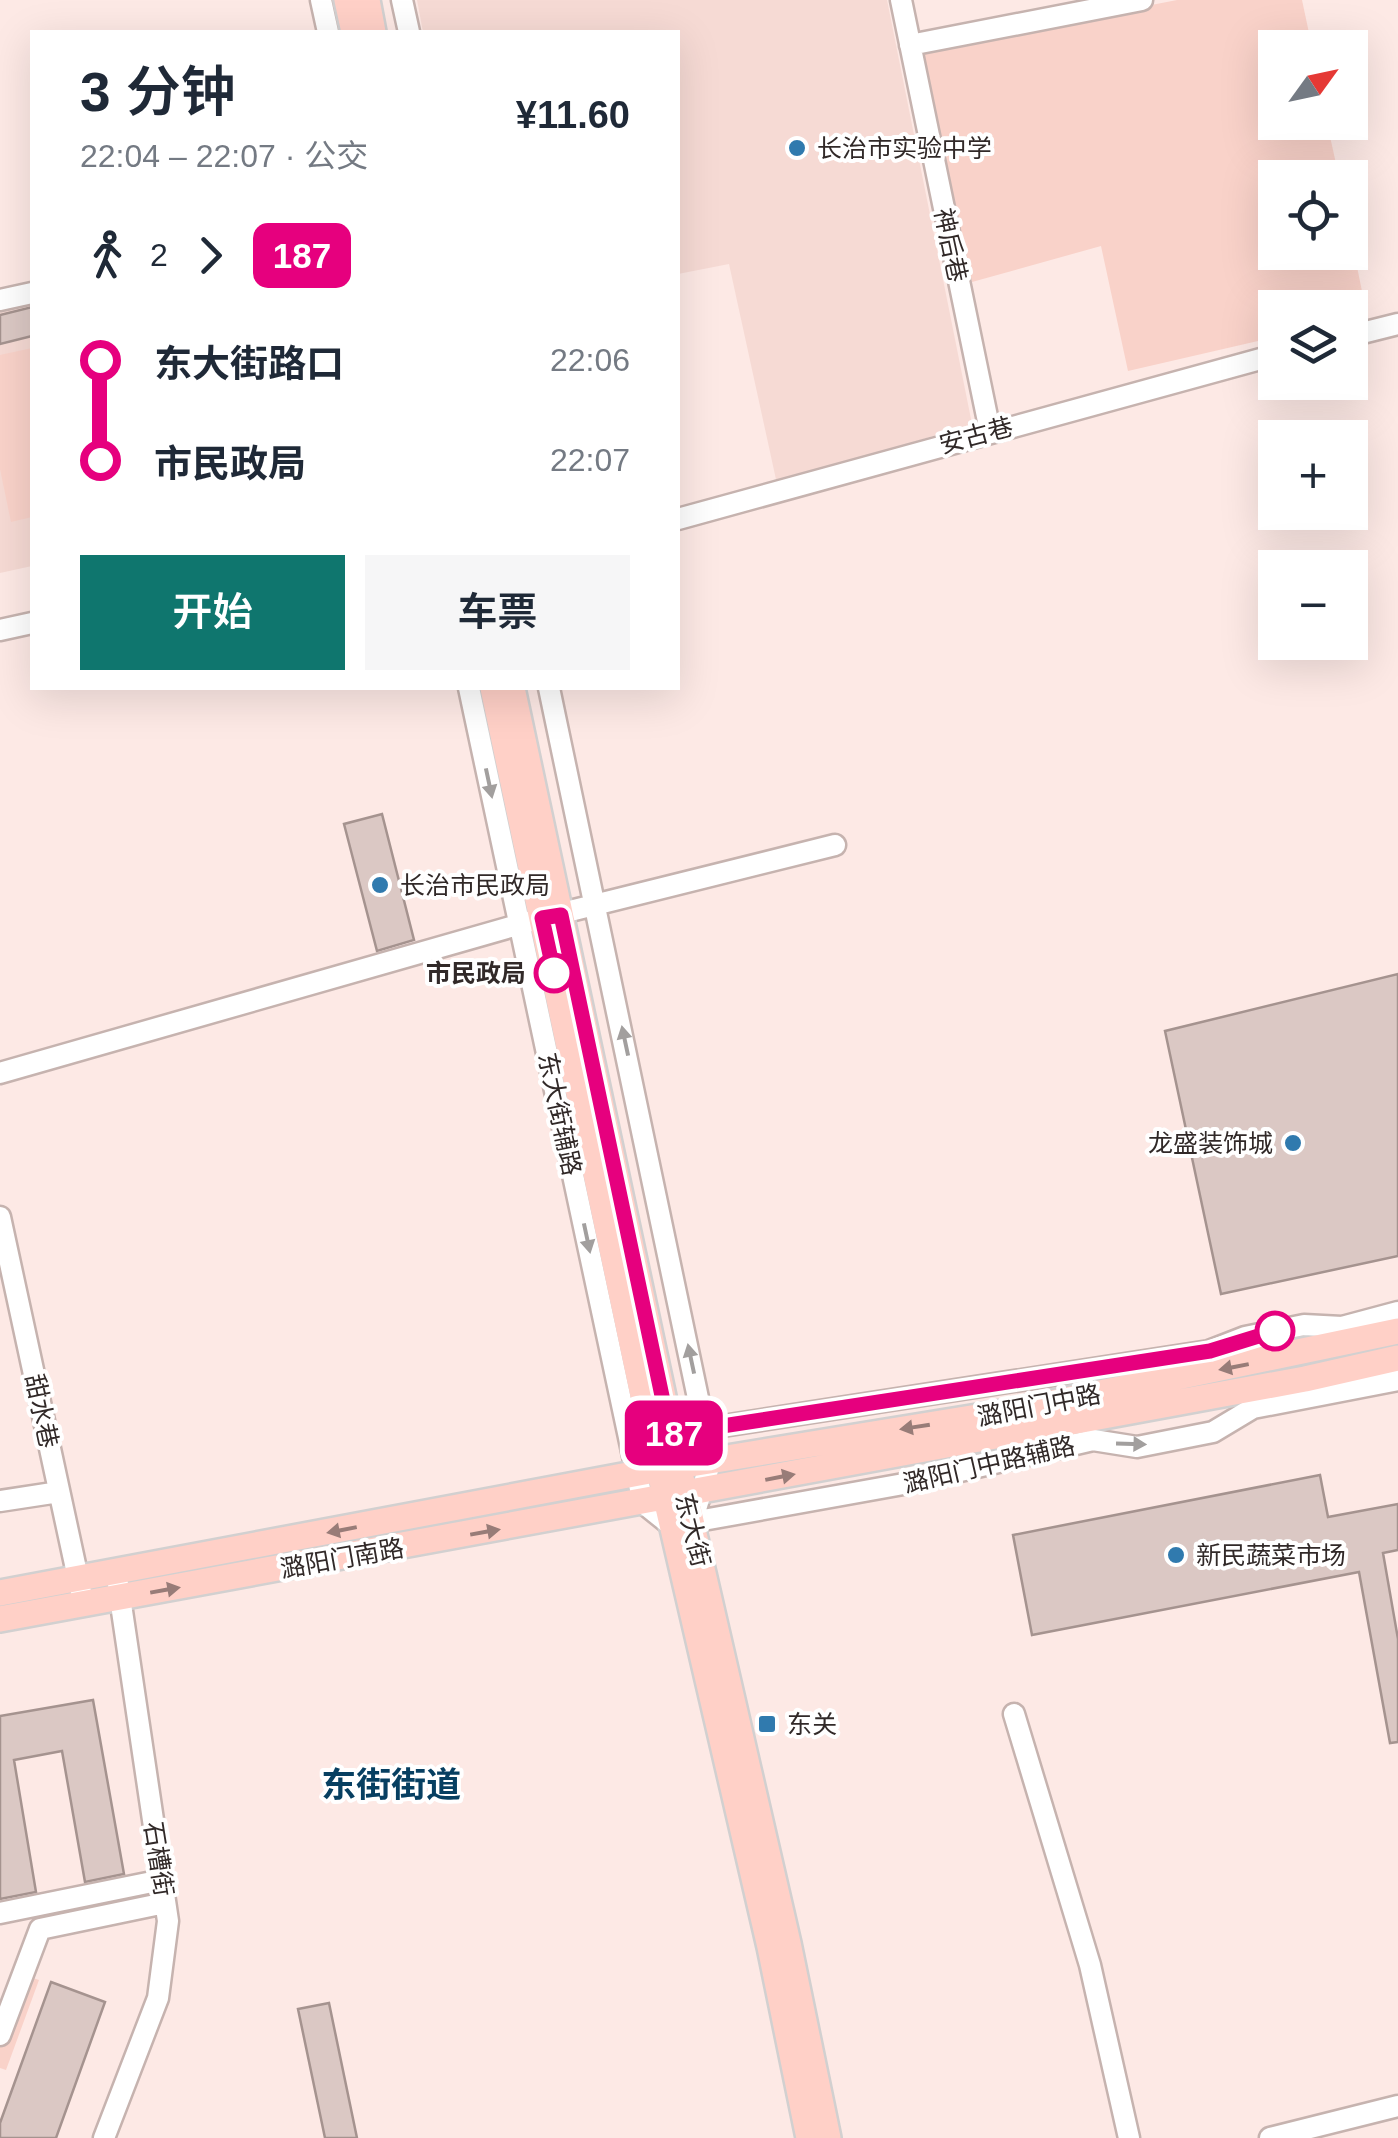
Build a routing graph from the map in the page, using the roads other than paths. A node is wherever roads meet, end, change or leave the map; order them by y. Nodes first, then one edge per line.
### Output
1 (321, 0) edge
2 (348, 0) edge
3 (366, 0) edge
4 (402, 0) edge
5 (900, 0) edge
6 (1142, 0) edge
7 (328, 30) edge
8 (354, 30) edge
9 (374, 30) edge
10 (409, 30) edge
11 (910, 45) junction
12 (30, 292) edge
13 (0, 300) edge
14 (1398, 324) edge
15 (1368, 332) edge
16 (1258, 360) edge
17 (990, 431) junction
18 (680, 517) edge
19 (30, 622) edge
20 (0, 630) edge
21 (470, 690) edge
22 (493, 690) edge
23 (512, 690) edge
24 (549, 690) edge
25 (835, 845) dead end
26 (596, 906) junction
27 (541, 919) junction
28 (0, 1073) edge
29 (0, 1217) edge
30 (1398, 1312) edge
31 (1398, 1331) edge
32 (1398, 1358) edge
33 (1398, 1380) edge
34 (705, 1428) junction
35 (670, 1434) junction
36 (712, 1460) junction
37 (658, 1470) junction
38 (59, 1492) junction
39 (674, 1497) junction
40 (0, 1500) edge
41 (682, 1524) junction
42 (114, 1573) junction
43 (81, 1592) junction
44 (0, 1593) edge
45 (123, 1598) junction
46 (0, 1620) edge
47 (1014, 1714) dead end
48 (162, 1880) junction
49 (166, 1904) junction
50 (0, 1912) edge
51 (0, 2035) edge
52 (1398, 2106) edge
53 (104, 2138) edge
54 (809, 2138) edge
55 (828, 2138) edge
56 (1129, 2138) edge
57 (1270, 2138) edge

1 - 7 street
2 - 8 main road
3 - 9 main road
4 - 10 street
5 - 11 street, 神后巷
6 - 11 street
11 - 17 street, 神后巷
12 - 13 street
14 - 15 street
16 - 17 street, 安古巷
17 - 18 street, 安古巷
19 - 20 street
21 -> 27 street
22 - 27 main road, 东大街
23 - 27 main road, 东大街
24 - 26 street
25 - 26 street
26 - 27 street
34 -> 26 street
27 - 28 street
27 - 35 main road, 东大街
27 -> 37 main road, 东大街
29 - 38 street, 甜水巷
30 - 34 street
31 -> 36 main road, 潞阳门中路
39 -> 32 main road, 潞阳门中路
41 -> 33 street, 潞阳门中路辅路
34 - 35 street
34 - 36 street
35 - 37 main road, 东大街
36 - 37 main road, 潞阳门中路
36 - 39 street
37 - 39 main road, 东大街
37 - 39 street
37 -> 42 main road, 潞阳门南路
38 - 40 street
38 - 43 street, 甜水巷
39 - 41 main road, 东大街
39 - 41 street
45 -> 39 main road, 潞阳门南路
41 - 54 main road, 东大街
41 - 55 main road, 东大街
42 - 43 main road, 潞阳门南路
42 - 45 street, 石槽街
43 - 44 main road, 潞阳门南路
43 - 45 main road, 潞阳门南路
43 - 46 main road, 潞阳门南路
45 - 48 street, 石槽街
47 - 56 street
48 - 49 street, 石槽街
48 - 50 street
49 - 51 street
49 - 53 street, 石槽街
52 - 57 street

